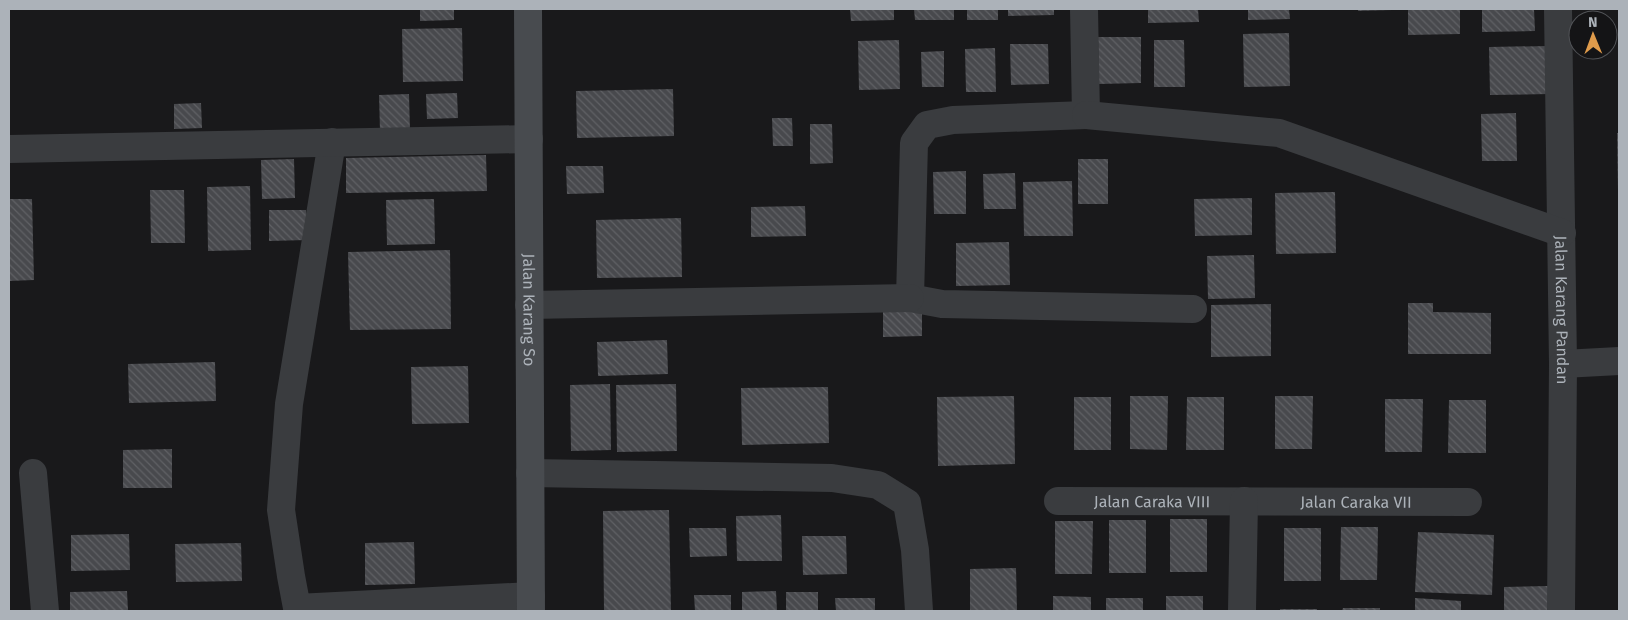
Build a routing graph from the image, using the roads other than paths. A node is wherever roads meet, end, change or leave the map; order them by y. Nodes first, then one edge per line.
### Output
1 (528, 9) edge
2 (1084, 9) edge
3 (1558, 9) edge
4 (1086, 115) junction
5 (529, 140) junction
6 (332, 142) junction
7 (9, 149) edge
8 (1562, 233) junction
9 (910, 298) junction
10 (529, 305) junction
11 (1193, 309) dead end
12 (1619, 361) edge
13 (1563, 364) junction
14 (33, 473) dead end
15 (530, 473) junction
16 (1058, 501) dead end
17 (1244, 501) junction
18 (1468, 502) dead end
19 (531, 604) edge
20 (293, 610) edge
21 (45, 611) edge
22 (919, 611) edge
23 (1242, 611) edge
24 (1561, 611) edge

1 - 5 street, Jalan Karang So
2 - 4 street
3 - 8 street, Jalan Karang Pandan
4 - 8 street
4 - 9 street
5 - 6 street
5 - 10 street, Jalan Karang So
6 - 7 street
6 - 20 street
8 - 13 street, Jalan Karang Pandan
9 - 10 street
9 - 11 street
10 - 15 street, Jalan Karang So
12 - 13 street
13 - 24 street, Jalan Karang Pandan
14 - 21 street
15 - 19 street, Jalan Karang So
15 - 22 street
16 - 17 street, Jalan Caraka VIII
17 - 18 street, Jalan Caraka VII
17 - 23 street
19 - 20 street

